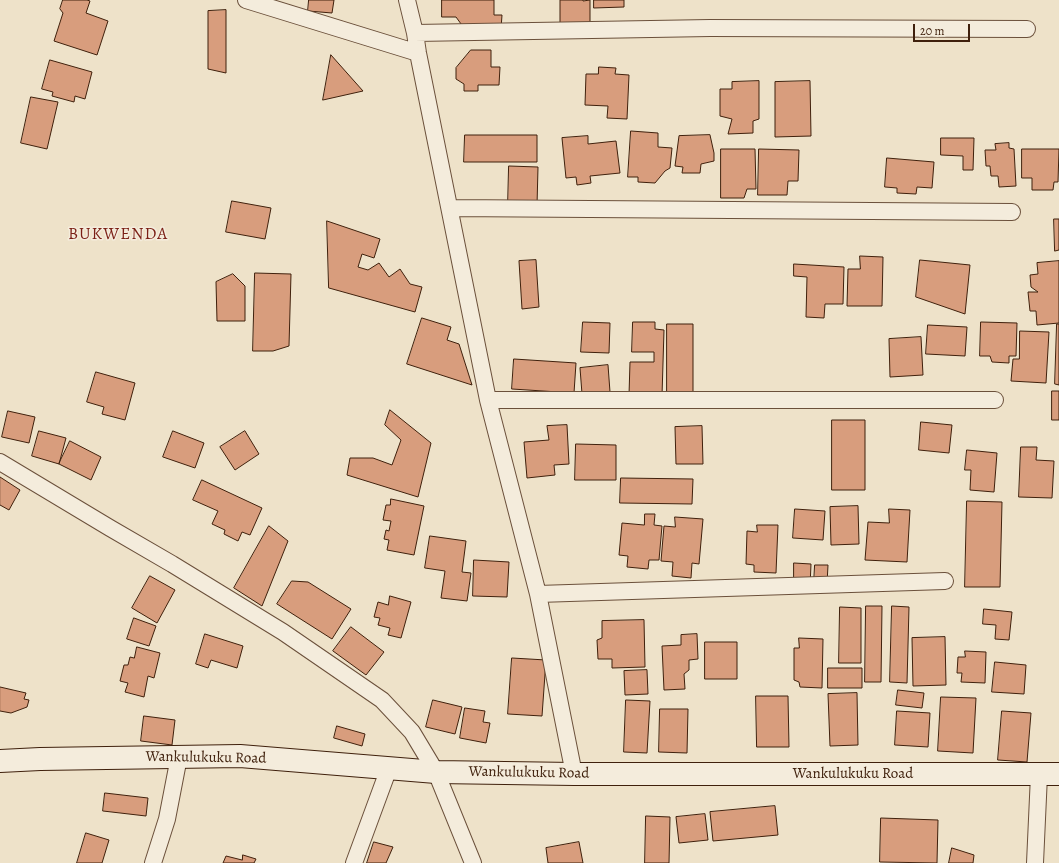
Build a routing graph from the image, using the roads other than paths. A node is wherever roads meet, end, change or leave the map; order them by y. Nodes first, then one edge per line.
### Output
1 (246, 0) edge
2 (407, 0) edge
3 (1027, 29) dead end
4 (415, 33) junction
5 (418, 53) junction
6 (450, 208) junction
7 (1012, 212) dead end
8 (488, 400) junction
9 (995, 400) dead end
10 (0, 462) edge
11 (945, 581) dead end
12 (538, 594) junction
13 (179, 756) junction
14 (0, 761) edge
15 (389, 768) junction
16 (436, 772) junction
17 (574, 774) junction
18 (1049, 774) edge
19 (153, 863) edge
20 (354, 863) edge
21 (473, 863) edge
22 (1035, 863) edge

1 - 5 street
2 - 4 street
3 - 4 street
4 - 5 street
5 - 6 street
6 - 7 street
6 - 8 street
8 - 9 street
8 - 12 street
10 - 16 street
11 - 12 street
12 - 17 street
13 - 14 main road, Wankulukuku Road
13 - 15 main road, Wankulukuku Road
13 - 19 street
15 - 16 main road, Wankulukuku Road
15 - 20 street
16 - 17 main road, Wankulukuku Road
16 - 21 street
17 - 18 main road, Wankulukuku Road
18 - 22 street

